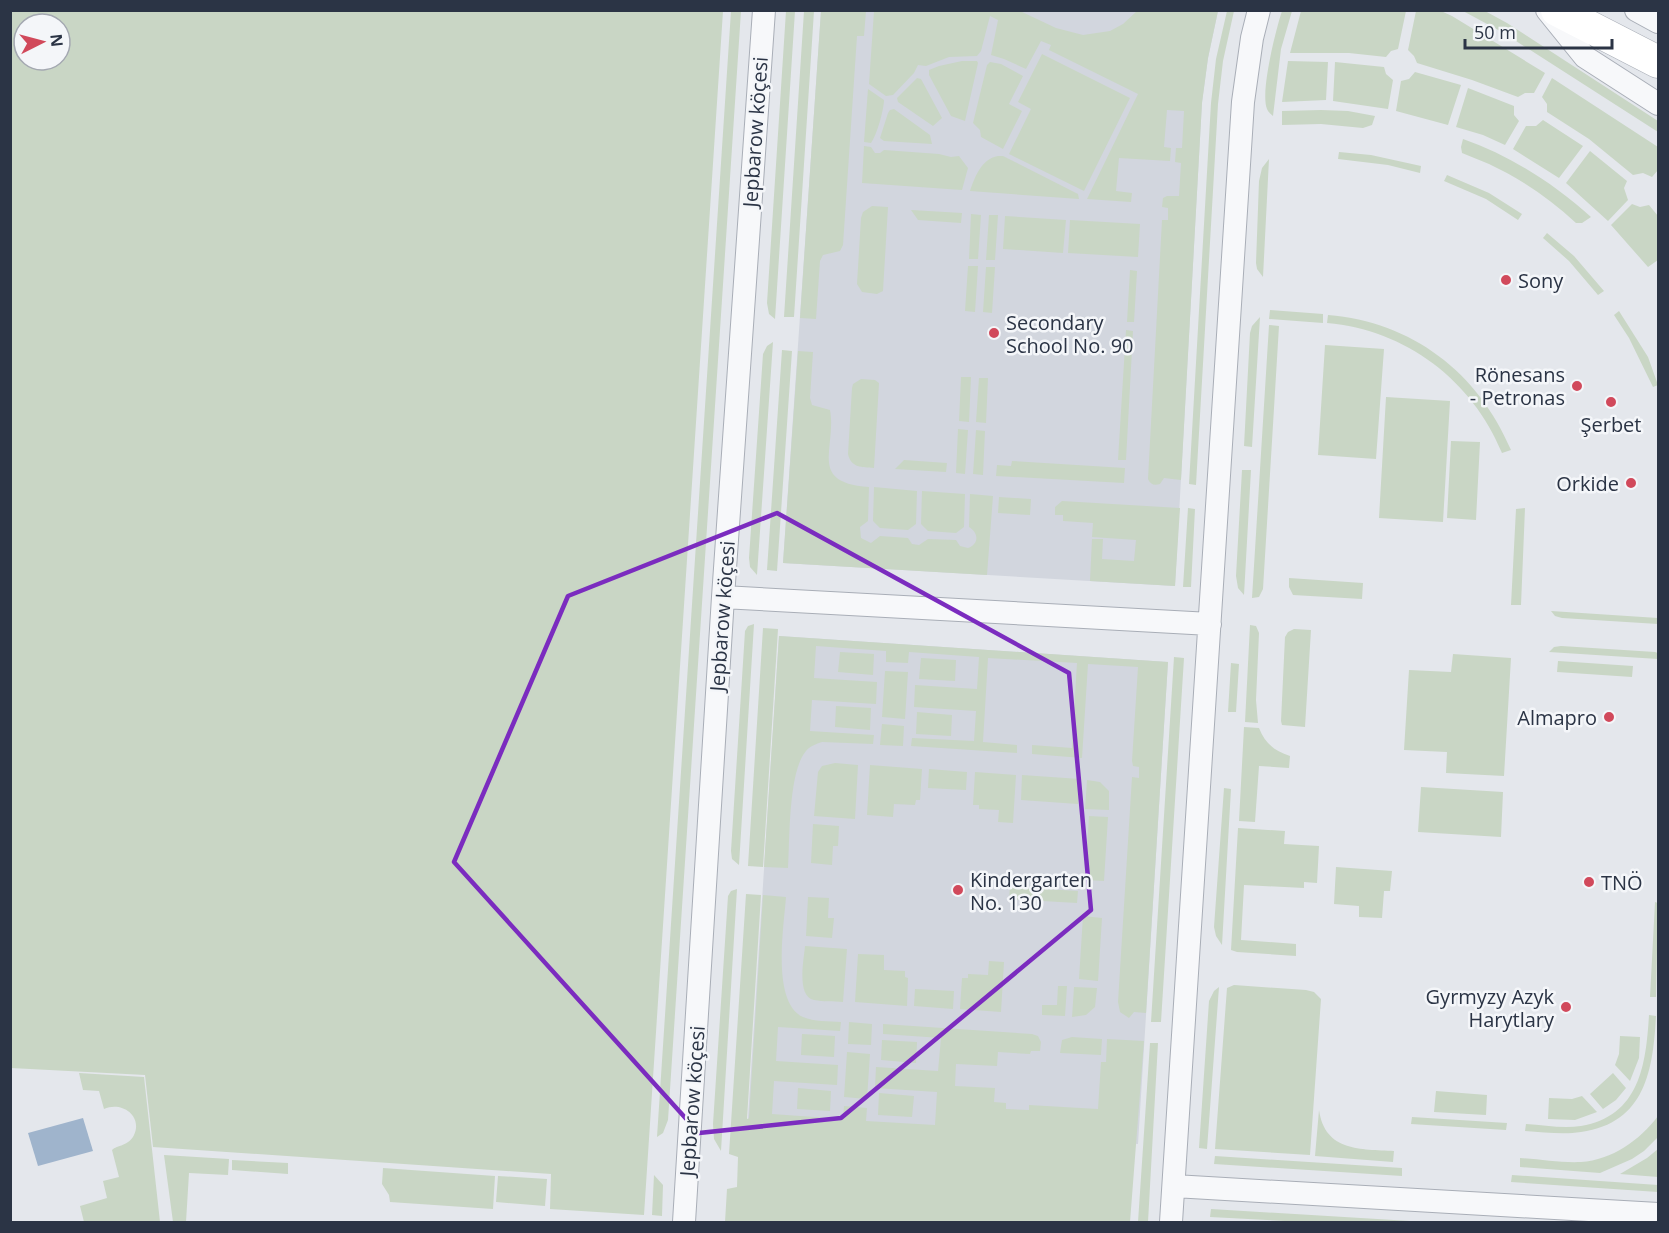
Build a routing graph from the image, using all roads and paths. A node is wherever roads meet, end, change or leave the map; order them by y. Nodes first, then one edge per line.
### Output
1 (764, 10) edge
2 (1259, 10) edge
3 (1547, 10) edge
4 (1557, 10) edge
5 (1636, 10) edge
6 (1659, 21) edge
7 (1659, 62) edge
8 (1659, 104) edge
9 (723, 597) junction
10 (1210, 624) junction
11 (1174, 1186) junction
12 (1659, 1214) edge
13 (684, 1222) edge
14 (1171, 1222) edge

1 - 9 street, Jepbarow köçesi
2 - 10 street
3 - 8 street
4 - 7 street
5 - 6 street
9 - 10 street
9 - 13 street, Jepbarow köçesi
10 - 11 street
11 - 12 street
11 - 14 street

